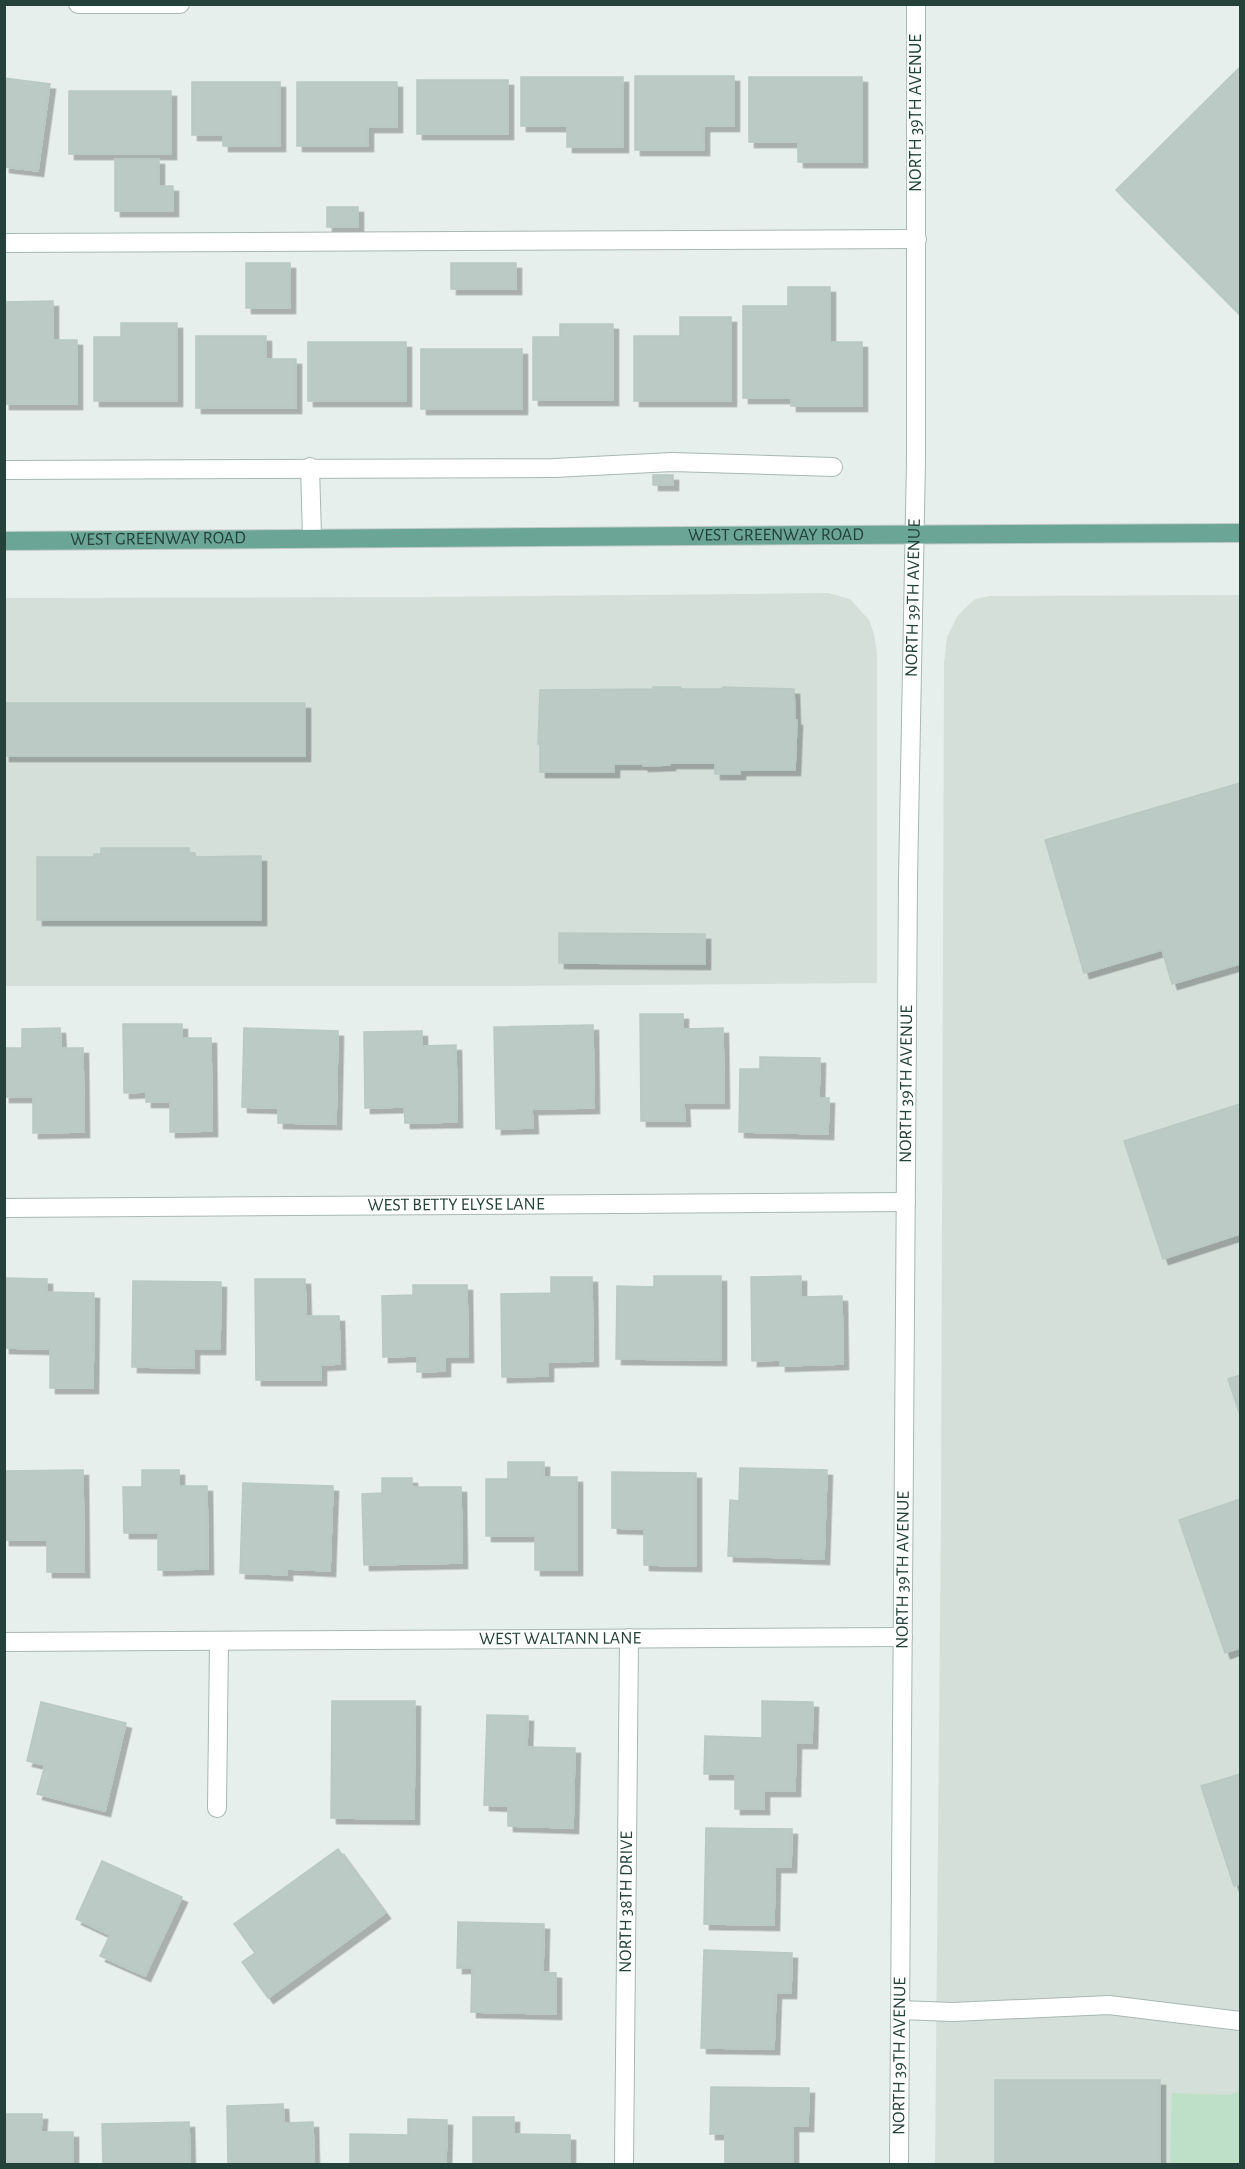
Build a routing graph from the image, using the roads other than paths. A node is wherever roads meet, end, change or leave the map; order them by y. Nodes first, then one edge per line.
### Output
1 (78, 4) edge
2 (180, 4) edge
3 (916, 4) edge
4 (917, 239) junction
5 (4, 243) edge
6 (310, 467) junction
7 (833, 467) dead end
8 (4, 470) edge
9 (1240, 533) edge
10 (915, 536) junction
11 (312, 537) junction
12 (4, 541) edge
13 (906, 1203) junction
14 (4, 1208) edge
15 (903, 1637) junction
16 (629, 1638) junction
17 (219, 1641) junction
18 (4, 1642) edge
19 (218, 1808) dead end
20 (900, 2010) junction
21 (1240, 2021) edge
22 (624, 2164) edge
23 (899, 2164) edge

1 - 2 street
3 - 4 street, NORTH 39TH AVENUE
4 - 5 street
4 - 10 street, NORTH 39TH AVENUE
6 - 7 street
6 - 8 street
6 - 11 street
9 - 10 main road, WEST GREENWAY ROAD
10 - 11 main road, WEST GREENWAY ROAD
10 - 13 street, NORTH 39TH AVENUE
11 - 12 main road, WEST GREENWAY ROAD
13 - 14 street, WEST BETTY ELYSE LANE
13 - 15 street, NORTH 39TH AVENUE
15 - 16 street, WEST WALTANN LANE
15 - 20 street, NORTH 39TH AVENUE
16 - 17 street, WEST WALTANN LANE
16 - 22 street, NORTH 38TH DRIVE
17 - 18 street, WEST WALTANN LANE
17 - 19 street
20 - 21 street
20 - 23 street, NORTH 39TH AVENUE

